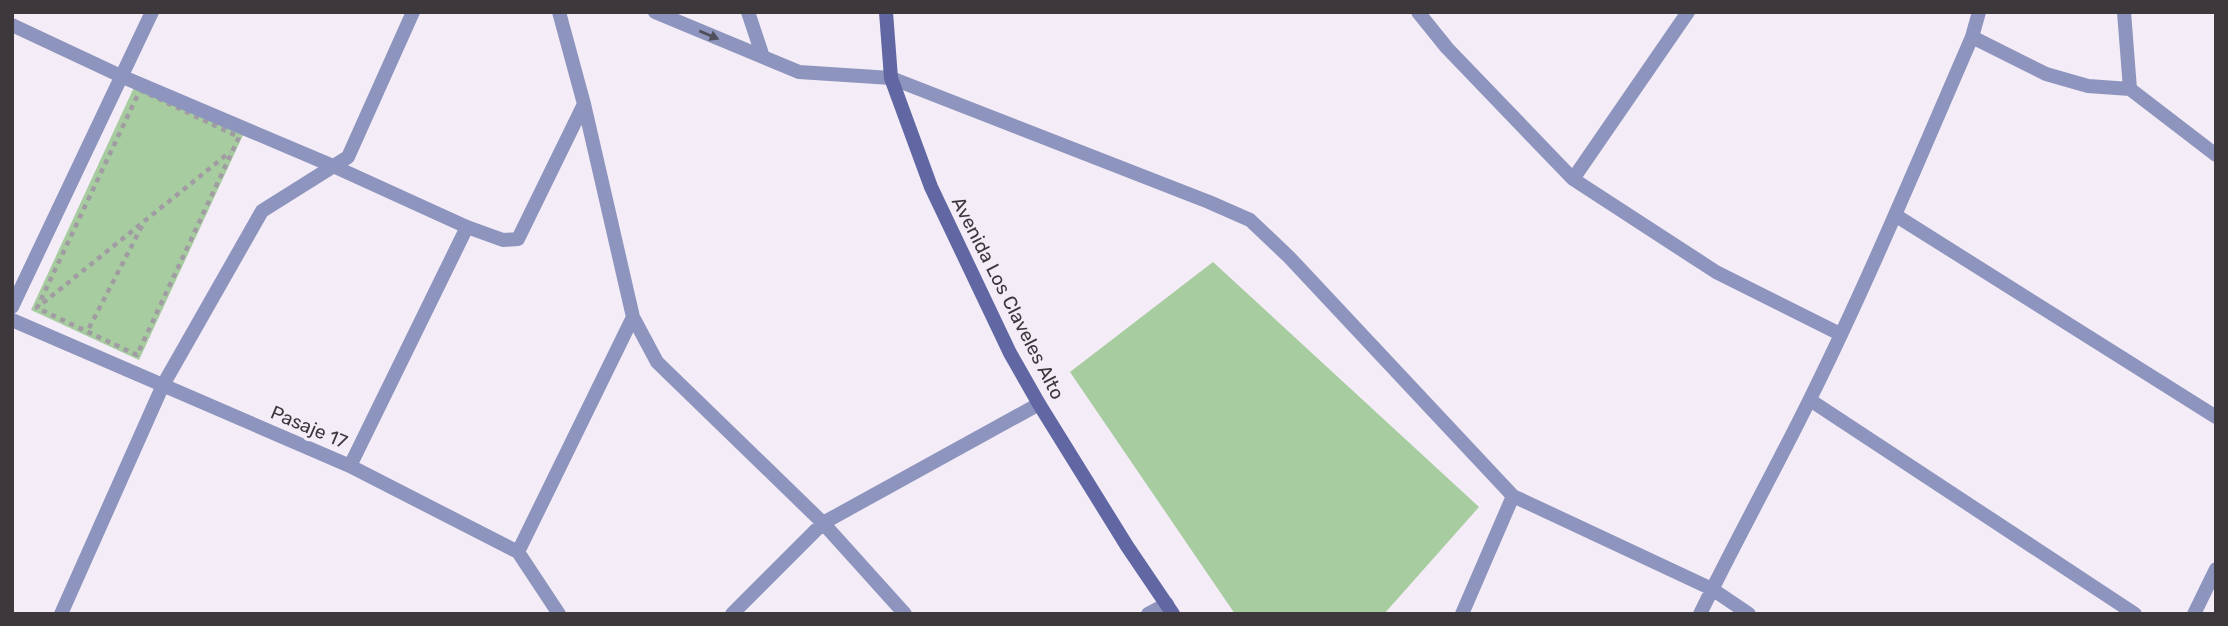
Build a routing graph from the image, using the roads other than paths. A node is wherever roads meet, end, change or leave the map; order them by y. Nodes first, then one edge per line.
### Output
1 (152, 12) edge
2 (412, 12) edge
3 (559, 12) edge
4 (655, 12) edge
5 (748, 12) edge
6 (886, 12) edge
7 (1418, 12) edge
8 (1688, 12) edge
9 (1979, 12) edge
10 (2124, 12) edge
11 (12, 25) edge
12 (1972, 37) junction
13 (763, 57) junction
14 (122, 77) junction
15 (891, 78) junction
16 (2130, 89) junction
17 (584, 104) junction
18 (2216, 155) edge
19 (333, 166) junction
20 (1573, 178) junction
21 (1895, 215) junction
22 (467, 227) junction
23 (12, 307) edge
24 (633, 317) junction
25 (12, 320) edge
26 (1840, 334) junction
27 (163, 386) junction
28 (1810, 400) junction
29 (1039, 404) junction
30 (2216, 416) edge
31 (350, 466) junction
32 (1513, 496) junction
33 (823, 523) junction
34 (518, 552) junction
35 (2216, 569) edge
36 (1712, 589) junction
37 (1170, 609) edge
38 (61, 614) edge
39 (559, 614) edge
40 (732, 614) edge
41 (905, 614) edge
42 (1148, 614) edge
43 (1462, 614) edge
44 (1700, 614) edge
45 (1749, 614) edge
46 (2135, 614) edge
47 (2194, 614) edge

1 - 14 street
2 - 19 street
3 - 17 street
4 -> 13 street
5 - 13 street
6 - 15 street, Avenida Los Claveles Alto
7 - 20 street
8 - 20 street
9 - 12 street
10 - 16 street
11 - 14 street
12 - 16 street
12 - 21 street
13 - 15 street
14 - 19 street
14 - 23 street
15 - 29 street, Avenida Los Claveles Alto
15 - 32 street
16 - 18 street
17 - 22 street
17 - 24 street
19 - 22 street
19 - 27 street
20 - 26 street
21 - 26 street
21 - 30 street
22 - 31 street
24 - 33 street
24 - 34 street
25 - 27 street, Pasaje 17
26 - 28 street
27 - 31 street, Pasaje 17
27 - 38 street
28 - 36 street
28 - 46 street
29 - 33 street
29 - 37 street, Avenida Los Claveles Alto
31 - 34 street, Pasaje 17
32 - 36 street
32 - 43 street
33 - 40 street
33 - 41 street
34 - 39 street, Pasaje 17
35 - 47 street
36 - 44 street
36 - 45 street
37 - 42 street

